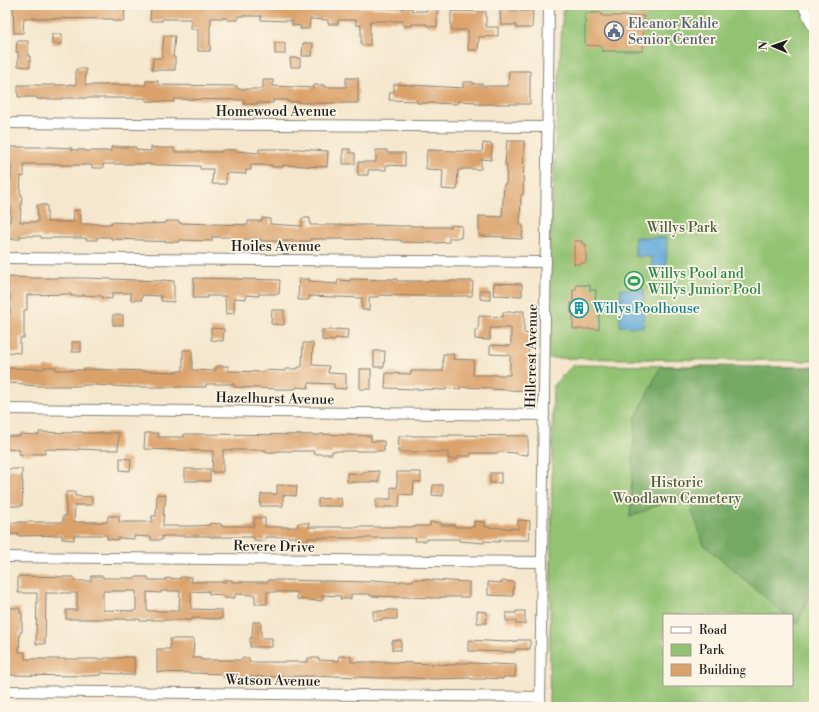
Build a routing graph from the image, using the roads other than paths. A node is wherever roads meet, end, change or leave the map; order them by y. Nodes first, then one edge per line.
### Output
1 (549, 5) edge
2 (803, 5) edge
3 (814, 29) edge
4 (5, 123) edge
5 (548, 127) junction
6 (5, 258) edge
7 (546, 262) junction
8 (5, 409) edge
9 (544, 415) junction
10 (5, 557) edge
11 (542, 562) junction
12 (5, 691) edge
13 (540, 702) edge

1 - 5 street, Hillcrest Avenue
2 - 3 street
4 - 5 street, Homewood Avenue
5 - 7 street, Hillcrest Avenue
6 - 7 street, Hoiles Avenue
7 - 9 street, Hillcrest Avenue
8 - 9 street, Hazelhurst Avenue
9 - 11 street, Hillcrest Avenue
10 - 11 street, Revere Drive
11 - 13 street, Hillcrest Avenue
12 - 13 street, Watson Avenue

